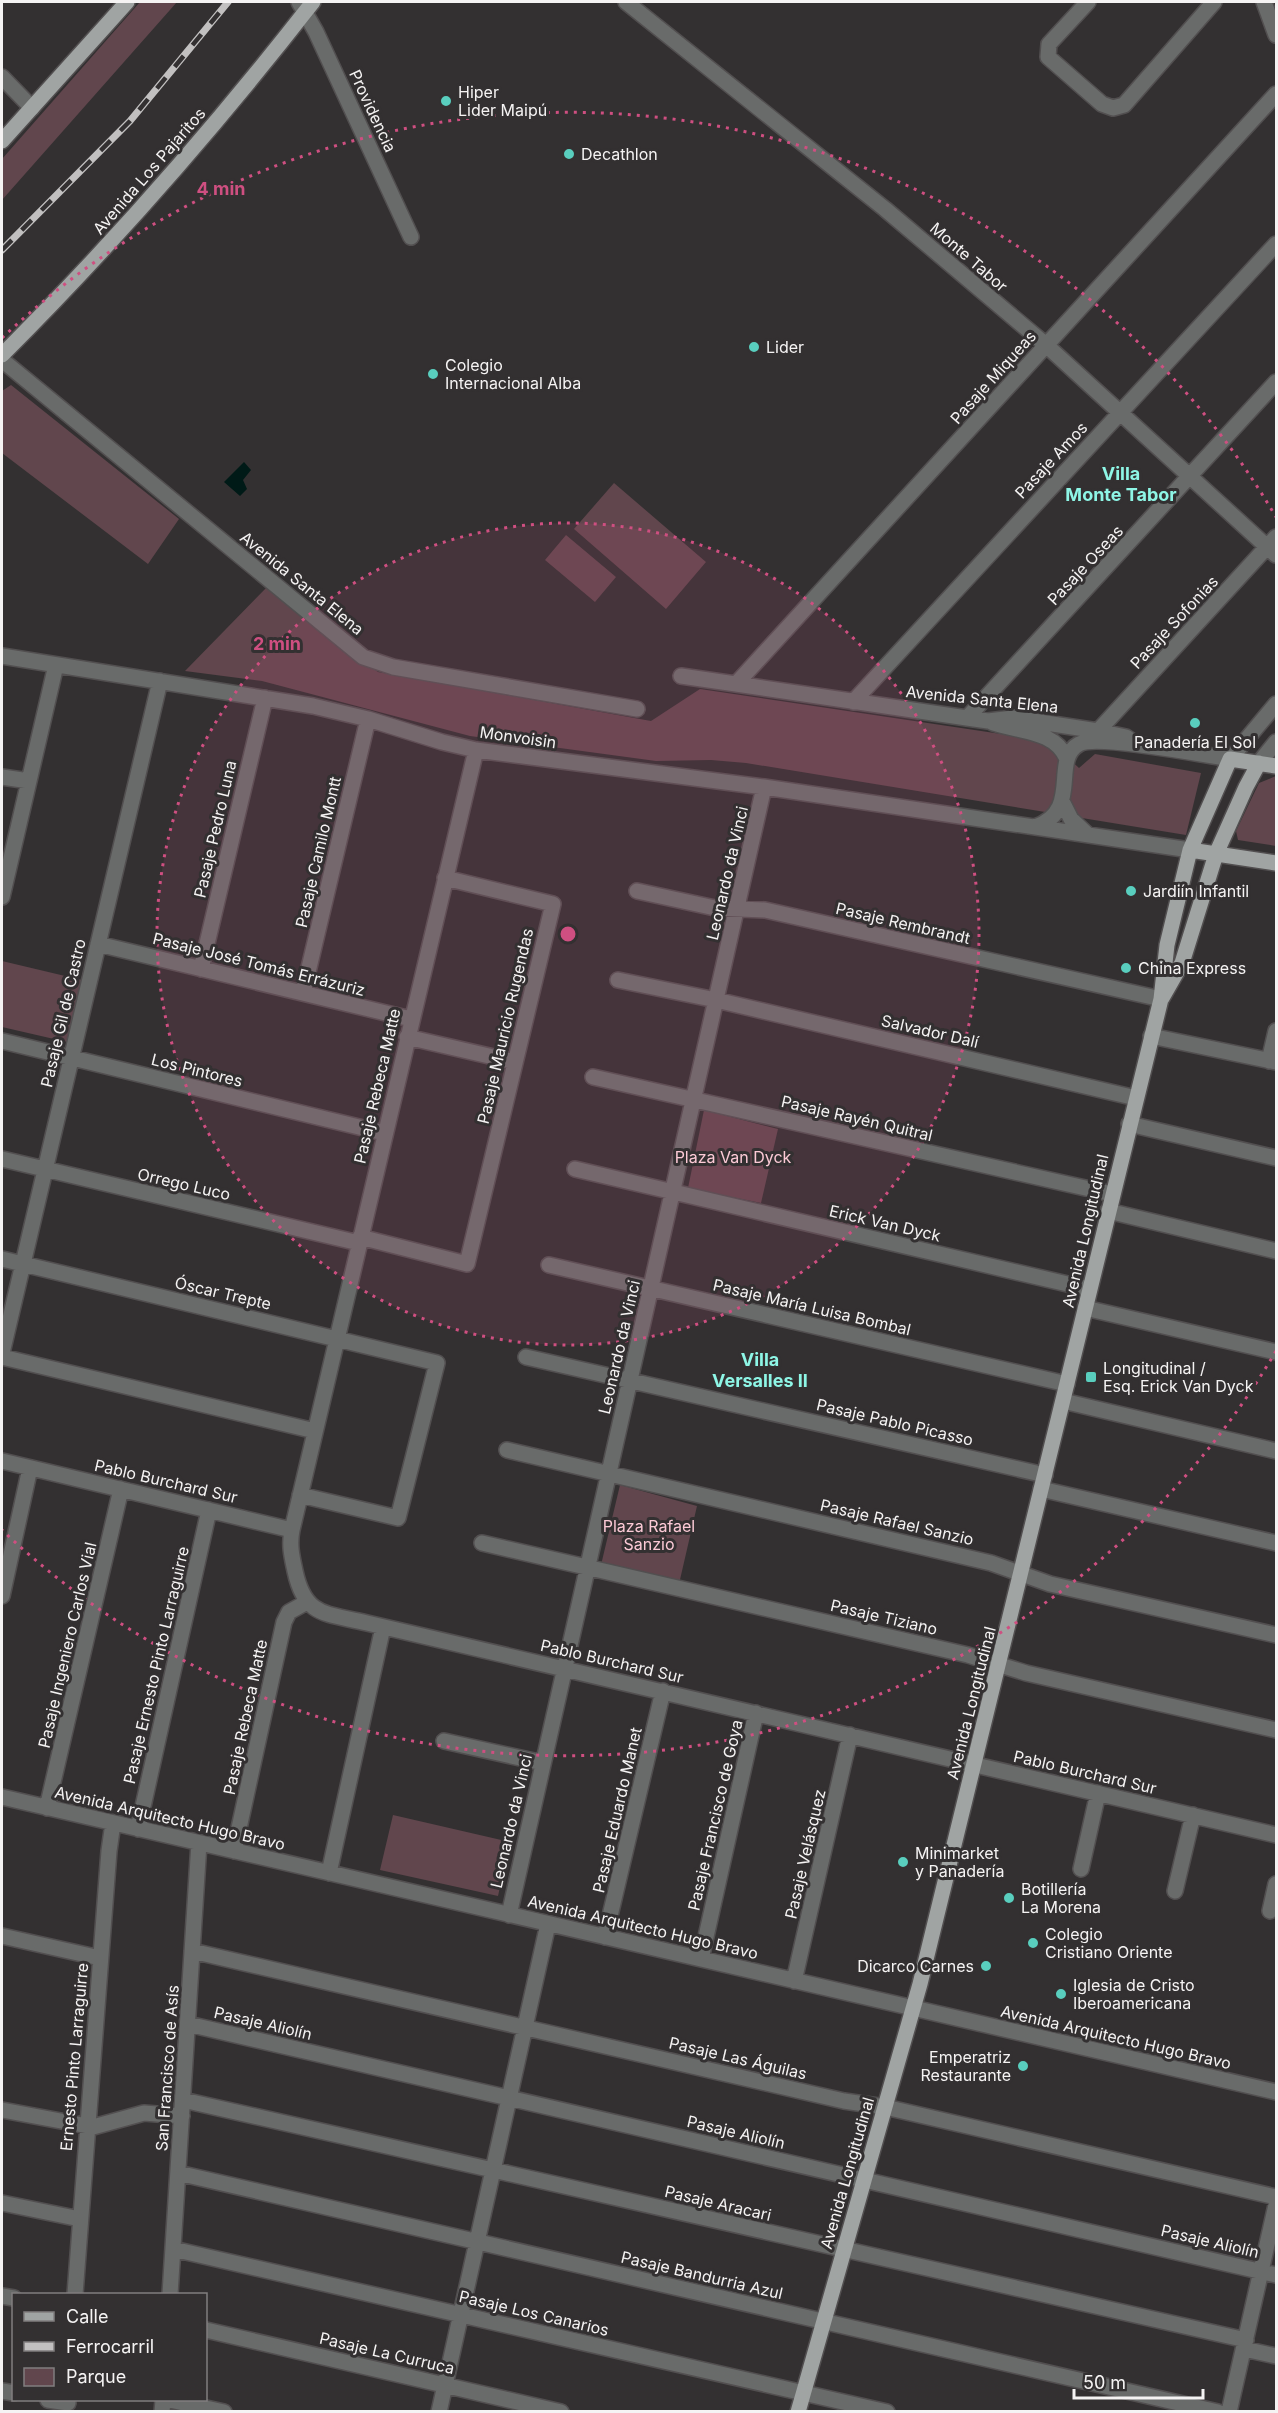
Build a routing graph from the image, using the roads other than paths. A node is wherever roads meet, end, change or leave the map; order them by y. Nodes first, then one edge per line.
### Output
1 (127, 2) edge
2 (626, 2) edge
3 (1088, 2) edge
4 (1214, 2) edge
5 (1264, 2) edge
6 (306, 5) edge
7 (1276, 35) edge
8 (2, 77) edge
9 (1276, 94) edge
10 (32, 108) junction
11 (2, 141) edge
12 (411, 237) dead end
13 (1276, 244) edge
14 (1046, 345) junction
15 (2, 355) edge
16 (2, 360) edge
17 (1276, 382) edge
18 (1120, 412) junction
19 (1191, 477) junction
20 (1274, 546) edge
21 (2, 656) edge
22 (56, 665) junction
23 (681, 676) dead end
24 (160, 681) junction
25 (736, 684) junction
26 (265, 698) junction
27 (853, 702) junction
28 (1276, 704) edge
29 (637, 709) dead end
30 (967, 718) junction
31 (368, 719) junction
32 (988, 721) junction
33 (1098, 730) junction
34 (1276, 742) edge
35 (1136, 744) junction
36 (476, 750) junction
37 (1067, 759) junction
38 (1230, 759) junction
39 (1259, 763) junction
40 (1276, 766) edge
41 (2, 777) edge
42 (29, 781) junction
43 (764, 787) junction
44 (1062, 801) junction
45 (1035, 827) junction
46 (1088, 835) junction
47 (1190, 850) junction
48 (1216, 854) junction
49 (1276, 863) edge
50 (445, 878) junction
51 (637, 891) dead end
52 (2, 897) edge
53 (737, 908) junction
54 (98, 944) junction
55 (201, 969) junction
56 (618, 980) dead end
57 (303, 993) junction
58 (1161, 999) junction
59 (716, 1000) junction
60 (411, 1019) junction
61 (1276, 1031) edge
62 (1151, 1036) junction
63 (407, 1037) junction
64 (2, 1041) edge
65 (71, 1058) junction
66 (1273, 1061) edge
67 (515, 1062) junction
68 (593, 1077) dead end
69 (1136, 1098) junction
70 (693, 1100) junction
71 (1129, 1124) junction
72 (384, 1133) junction
73 (1276, 1158) edge
74 (2, 1159) edge
75 (575, 1169) dead end
76 (45, 1170) junction
77 (673, 1191) junction
78 (1112, 1194) junction
79 (1108, 1211) junction
80 (360, 1240) junction
81 (1276, 1251) edge
82 (2, 1259) edge
83 (23, 1264) junction
84 (467, 1264) joint
85 (549, 1265) dead end
86 (651, 1288) junction
87 (1089, 1289) junction
88 (1085, 1308) junction
89 (337, 1338) junction
90 (1276, 1352) edge
91 (2, 1355) edge
92 (526, 1358) dead end
93 (630, 1380) junction
94 (1067, 1384) junction
95 (1063, 1401) junction
96 (315, 1431) junction
97 (507, 1450) dead end
98 (1276, 1451) edge
99 (2, 1461) edge
100 (30, 1468) junction
101 (609, 1474) junction
102 (1043, 1482) junction
103 (121, 1489) junction
104 (300, 1495) junction
105 (209, 1510) junction
106 (292, 1530) junction
107 (482, 1543) dead end
108 (1276, 1543) edge
109 (588, 1566) junction
110 (1021, 1573) junction
111 (2, 1596) edge
112 (307, 1602) junction
113 (383, 1627) junction
114 (1276, 1635) edge
115 (999, 1664) junction
116 (564, 1668) junction
117 (663, 1691) junction
118 (756, 1713) junction
119 (1276, 1730) edge
120 (850, 1735) junction
121 (444, 1741) dead end
122 (543, 1763) junction
123 (975, 1764) junction
124 (1098, 1793) junction
125 (2, 1797) edge
126 (47, 1808) junction
127 (1193, 1815) junction
128 (113, 1823) junction
129 (138, 1829) junction
130 (1276, 1835) edge
131 (200, 1843) junction
132 (234, 1851) junction
133 (1080, 1869) dead end
134 (330, 1873) junction
135 (1276, 1884) edge
136 (1175, 1891) dead end
137 (1270, 1911) dead end
138 (508, 1915) junction
139 (548, 1924) junction
140 (2, 1936) edge
141 (605, 1937) junction
142 (192, 1951) junction
143 (100, 1958) junction
144 (701, 1959) junction
145 (794, 1981) junction
146 (913, 2009) junction
147 (188, 2024) junction
148 (525, 2028) junction
149 (1276, 2092) edge
150 (510, 2098) junction
151 (885, 2107) junction
152 (183, 2108) junction
153 (2, 2110) edge
154 (86, 2127) junction
155 (493, 2170) junction
156 (178, 2173) junction
157 (864, 2180) junction
158 (1276, 2197) edge
159 (2, 2203) edge
160 (1276, 2205) edge
161 (80, 2218) junction
162 (478, 2241) junction
163 (173, 2249) junction
164 (843, 2251) junction
165 (1269, 2273) edge
166 (75, 2293) edge
167 (170, 2293) edge
168 (461, 2314) junction
169 (824, 2321) junction
170 (207, 2330) edge
171 (1245, 2345) junction
172 (1276, 2356) edge
173 (445, 2385) junction
174 (803, 2393) junction
175 (52, 2401) edge
176 (174, 2401) edge
177 (68, 2405) edge
178 (224, 2412) edge
179 (439, 2412) edge
180 (561, 2412) edge
181 (798, 2412) edge
182 (887, 2412) edge
183 (1218, 2412) edge
184 (1229, 2412) edge

1 - 10 main road
2 - 14 street, Monte Tabor
3 - 4 street
5 - 7 street
6 - 12 street, Providencia
6 - 15 main road, Avenida Los Pajaritos
8 - 10 street
9 - 14 street, Pasaje Miqueas
10 - 11 main road
13 - 18 street, Pasaje Amos
14 - 18 street, Monte Tabor
14 - 25 street, Pasaje Miqueas
16 - 29 street, Avenida Santa Elena
17 - 19 street, Pasaje Oseas
18 - 19 street, Monte Tabor
18 - 27 street, Pasaje Amos
19 - 20 street, Monte Tabor
19 - 30 street, Pasaje Oseas
20 - 33 street, Pasaje Sofonias
21 - 22 street, Monvoisin
22 - 24 street, Monvoisin
22 - 42 street
23 - 25 street, Avenida Santa Elena
24 - 26 street, Monvoisin
24 - 54 street, Pasaje Gil de Castro
25 - 27 street, Avenida Santa Elena
26 - 31 street, Monvoisin
26 - 55 street, Pasaje Pedro Luna
27 - 30 street, Avenida Santa Elena
28 - 38 street, Avenida Longitudinal
30 - 32 street, Avenida Santa Elena
31 - 36 street, Monvoisin
31 - 57 street, Pasaje Camilo Montt
32 - 33 street, Avenida Santa Elena
32 - 37 street
33 - 35 street, Avenida Santa Elena
34 - 39 street, Avenida Longitudinal
35 - 37 street
35 - 38 street, Avenida Santa Elena
36 - 43 street, Monvoisin
36 - 50 street, Pasaje Rebeca Matte
37 - 44 street
38 - 39 main road, Avenida Santa Elena
38 - 47 main road, Avenida Longitudinal
39 - 40 main road, Avenida Santa Elena
39 - 48 main road, Avenida Longitudinal
41 - 42 street
42 - 52 street
43 - 45 street, Monvoisin
43 - 53 street, Leonardo da Vinci
44 - 45 street
44 - 46 street
45 - 46 street
46 - 47 street
47 - 48 main road
47 - 58 main road, Avenida Longitudinal
48 - 49 main road
48 - 58 main road, Avenida Longitudinal
50 - 60 street, Pasaje Rebeca Matte
50 - 67 street, Pasaje Mauricio Rugendas
51 - 53 street, Pasaje Rembrandt
53 - 58 street, Pasaje Rembrandt
53 - 59 street, Leonardo da Vinci
54 - 55 street, Pasaje José Tomás Errázuriz
54 - 65 street, Pasaje Gil de Castro
55 - 57 street, Pasaje José Tomás Errázuriz
56 - 59 street, Salvador Dalí
57 - 60 street, Pasaje José Tomás Errázuriz
58 - 62 main road, Avenida Longitudinal
59 - 69 street, Salvador Dalí
59 - 70 street, Leonardo da Vinci
60 - 63 street, Pasaje Rebeca Matte
61 - 66 street
62 - 66 street
62 - 69 main road, Avenida Longitudinal
63 - 67 street
63 - 72 street, Pasaje Rebeca Matte
64 - 65 street, Los Pintores
65 - 72 street, Los Pintores
65 - 76 street, Pasaje Gil de Castro
67 - 84 street, Pasaje Mauricio Rugendas
68 - 70 street, Pasaje Rayén Quitral
69 - 71 main road, Avenida Longitudinal
70 - 77 street, Leonardo da Vinci
70 - 78 street, Pasaje Rayén Quitral
71 - 73 street
71 - 78 main road, Avenida Longitudinal
72 - 80 street, Pasaje Rebeca Matte
74 - 76 street, Orrego Luco
75 - 77 street, Erick Van Dyck
76 - 80 street, Orrego Luco
76 - 83 street, Pasaje Gil de Castro
77 - 86 street, Leonardo da Vinci
77 - 87 street, Erick Van Dyck
78 - 79 main road, Avenida Longitudinal
79 - 81 street
79 - 87 main road, Avenida Longitudinal
80 - 84 street, Orrego Luco
80 - 89 street, Pasaje Rebeca Matte
82 - 83 street, Óscar Trepte
83 - 89 street, Óscar Trepte
83 - 91 street, Pasaje Gil de Castro
85 - 86 street, Pasaje María Luisa Bombal
86 - 93 street, Leonardo da Vinci
86 - 94 street, Pasaje María Luisa Bombal
87 - 88 main road, Avenida Longitudinal
88 - 90 street
88 - 94 main road, Avenida Longitudinal
89 - 96 street, Pasaje Rebeca Matte
89 - 104 street, Óscar Trepte
91 - 96 street
92 - 93 street, Pasaje Pablo Picasso
93 - 101 street, Leonardo da Vinci
93 - 102 street, Pasaje Pablo Picasso
94 - 95 main road, Avenida Longitudinal
95 - 98 street
95 - 102 main road, Avenida Longitudinal
96 - 104 street, Pasaje Rebeca Matte
97 - 101 street, Pasaje Rafael Sanzio
99 - 100 street, Pablo Burchard Sur
100 - 103 street, Pablo Burchard Sur
100 - 111 street
101 - 109 street, Leonardo da Vinci
101 - 110 street, Pasaje Rafael Sanzio
102 - 108 street, Pasaje Pablo Picasso
102 - 110 main road, Avenida Longitudinal
103 - 105 street, Pablo Burchard Sur
103 - 126 street, Pasaje Ingeniero Carlos Vial
104 - 106 street, Pasaje Rebeca Matte
105 - 106 street, Pablo Burchard Sur
105 - 129 street, Pasaje Ernesto Pinto Larraguirre
106 - 112 street
107 - 109 street, Pasaje Tiziano
109 - 115 street, Pasaje Tiziano
109 - 116 street, Leonardo da Vinci
110 - 114 street, Pasaje Rafael Sanzio
110 - 115 main road, Avenida Longitudinal
112 - 113 street, Pablo Burchard Sur
112 - 132 street, Pasaje Rebeca Matte
113 - 116 street, Pablo Burchard Sur
113 - 134 street
115 - 119 street, Pasaje Tiziano
115 - 123 main road, Avenida Longitudinal
116 - 117 street, Pablo Burchard Sur
116 - 122 street, Leonardo da Vinci
117 - 118 street, Pablo Burchard Sur
117 - 141 street, Pasaje Eduardo Manet
118 - 120 street, Pablo Burchard Sur
118 - 144 street, Pasaje Francisco de Goya
120 - 123 street, Pablo Burchard Sur
120 - 145 street, Pasaje Velásquez
121 - 122 street
122 - 138 street, Leonardo da Vinci
123 - 124 street, Pablo Burchard Sur
123 - 146 main road, Avenida Longitudinal
124 - 127 street, Pablo Burchard Sur
124 - 133 street
125 - 126 street, Avenida Arquitecto Hugo Bravo
126 - 128 street, Avenida Arquitecto Hugo Bravo
127 - 130 street, Pablo Burchard Sur
127 - 136 street
128 - 129 street, Avenida Arquitecto Hugo Bravo
128 - 143 street, Ernesto Pinto Larraguirre
129 - 131 street, Avenida Arquitecto Hugo Bravo
131 - 132 street, Avenida Arquitecto Hugo Bravo
131 - 142 street, San Francisco de Asís
132 - 134 street, Avenida Arquitecto Hugo Bravo
134 - 138 street, Avenida Arquitecto Hugo Bravo
135 - 137 street
138 - 139 street, Avenida Arquitecto Hugo Bravo
139 - 141 street, Avenida Arquitecto Hugo Bravo
139 - 148 street
140 - 143 street
141 - 144 street, Avenida Arquitecto Hugo Bravo
142 - 147 street, San Francisco de Asís
142 - 148 street, Pasaje Las Águilas
143 - 154 street, Ernesto Pinto Larraguirre
144 - 145 street, Avenida Arquitecto Hugo Bravo
145 - 146 street, Avenida Arquitecto Hugo Bravo
146 - 149 street, Avenida Arquitecto Hugo Bravo
146 - 151 main road, Avenida Longitudinal
147 - 150 street, Pasaje Aliolín
147 - 152 street, San Francisco de Asís
148 - 150 street
148 - 151 street, Pasaje Las Águilas
150 - 155 street
150 - 157 street, Pasaje Aliolín
151 - 157 main road, Avenida Longitudinal
151 - 158 street, Pasaje Las Águilas
152 - 154 street, Pasaje Aracari
152 - 155 street, Pasaje Aracari
152 - 156 street, San Francisco de Asís
153 - 154 street, Pasaje Aracari
154 - 161 street, Ernesto Pinto Larraguirre
155 - 162 street
155 - 164 street, Pasaje Aracari
156 - 162 street, Pasaje Bandurria Azul
156 - 163 street, San Francisco de Asís
157 - 164 main road, Avenida Longitudinal
157 - 165 street, Pasaje Aliolín
159 - 161 street
160 - 165 street
161 - 166 street, Ernesto Pinto Larraguirre
162 - 168 street
162 - 169 street, Pasaje Bandurria Azul
163 - 167 street, San Francisco de Asís
163 - 168 street, Pasaje Los Canarios
164 - 169 main road, Avenida Longitudinal
164 - 171 street, Pasaje Aracari
165 - 171 street
168 - 173 street
168 - 174 street, Pasaje Los Canarios
169 - 174 main road, Avenida Longitudinal
169 - 183 street, Pasaje Bandurria Azul
170 - 173 street, Pasaje La Curruca
171 - 172 street, Pasaje Aracari
171 - 184 street
173 - 179 street
173 - 180 street, Pasaje La Curruca
174 - 181 main road, Avenida Longitudinal
174 - 182 street, Pasaje Los Canarios
175 - 177 street
176 - 178 street

